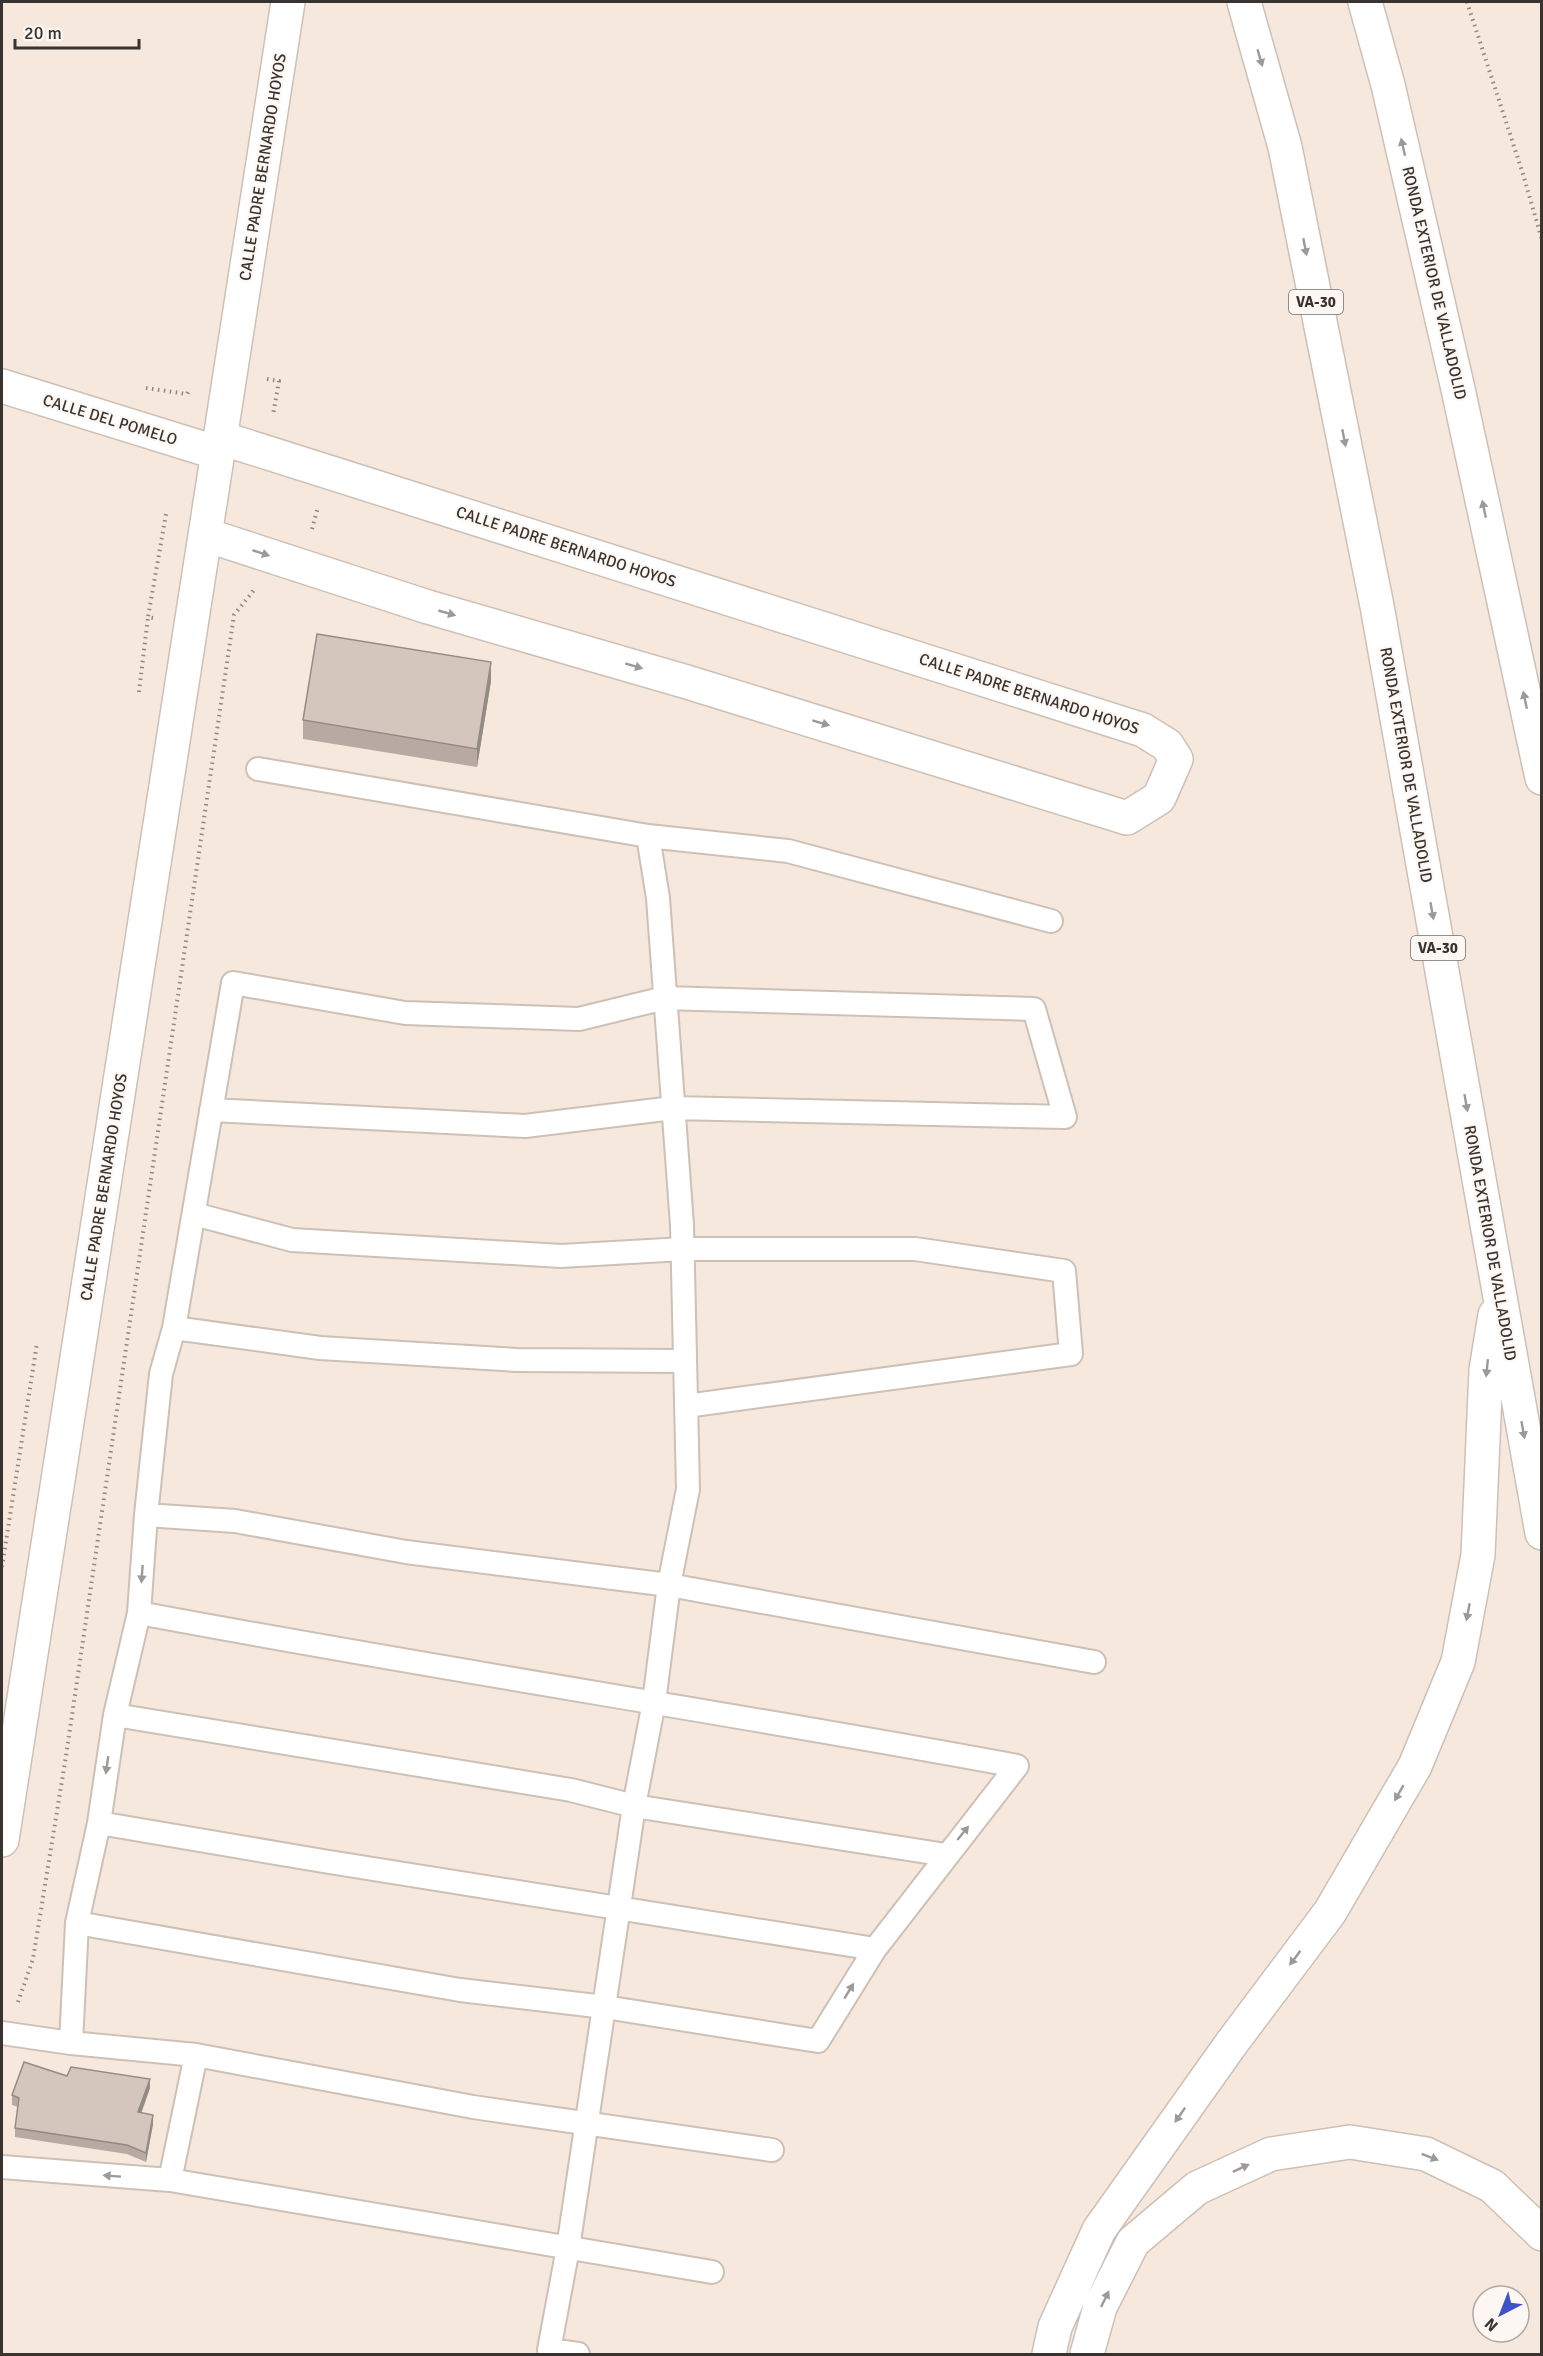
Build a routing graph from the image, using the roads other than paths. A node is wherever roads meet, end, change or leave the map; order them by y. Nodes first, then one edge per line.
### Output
1 (288, 2) edge
2 (1244, 2) edge
3 (1365, 2) edge
4 (2, 386) edge
5 (220, 446) junction
6 (206, 535) junction
7 (258, 769) dead end
8 (1542, 778) edge
9 (648, 836) junction
10 (1051, 921) dead end
11 (665, 998) junction
12 (673, 1108) junction
13 (212, 1110) junction
14 (194, 1214) junction
15 (683, 1249) junction
16 (1499, 1290) junction
17 (174, 1328) junction
18 (685, 1361) junction
19 (686, 1406) junction
20 (146, 1515) junction
21 (1542, 1533) edge
22 (669, 1585) junction
23 (139, 1613) junction
24 (1094, 1662) dead end
25 (654, 1702) junction
26 (115, 1715) junction
27 (634, 1806) junction
28 (99, 1823) junction
29 (2, 1840) edge
30 (946, 1855) junction
31 (620, 1908) junction
32 (77, 1923) junction
33 (875, 1949) junction
34 (605, 2007) junction
35 (4, 2033) edge
36 (72, 2043) junction
37 (196, 2055) junction
38 (586, 2123) junction
39 (772, 2150) dead end
40 (2, 2167) edge
41 (170, 2180) junction
42 (1542, 2234) edge
43 (568, 2248) junction
44 (712, 2272) dead end
45 (578, 2355) edge
46 (1049, 2355) edge
47 (1087, 2355) edge

1 - 5 main road, CALLE PADRE BERNARDO HOYOS
2 -> 16 main road, RONDA EXTERIOR DE VALLADOLID / VA-30
8 -> 3 main road, RONDA EXTERIOR DE VALLADOLID
4 - 5 main road, CALLE DEL POMELO
5 - 6 main road, CALLE PADRE BERNARDO HOYOS
6 -> 5 main road, CALLE PADRE BERNARDO HOYOS
6 - 29 main road, CALLE PADRE BERNARDO HOYOS
7 - 9 lane
9 - 10 lane
9 - 11 lane
11 - 12 lane
11 - 12 lane
11 - 13 lane
12 - 13 lane
12 - 15 lane
13 - 14 lane
14 - 15 lane
14 - 17 lane
15 - 18 lane
15 - 19 lane
16 -> 21 main road, RONDA EXTERIOR DE VALLADOLID / VA-30
16 -> 46 main road
17 - 18 lane
17 - 20 lane
18 - 19 lane
19 - 22 lane
20 - 22 lane
20 -> 23 lane
22 - 24 lane
22 - 25 lane
23 - 25 lane
23 - 26 lane
25 - 27 lane
30 -> 25 lane
26 - 27 lane
26 -> 28 lane
27 - 30 lane
27 - 31 lane
28 - 31 lane
28 - 32 lane
30 - 33 lane
31 - 33 lane
31 - 34 lane
32 - 34 lane
32 - 36 lane
34 -> 33 lane
34 - 38 lane
35 - 36 lane
36 - 37 lane
37 - 38 lane
37 - 41 lane
38 - 39 lane
38 - 43 lane
41 -> 40 lane
41 - 43 lane
47 -> 42 main road
43 - 44 lane
43 - 45 lane

